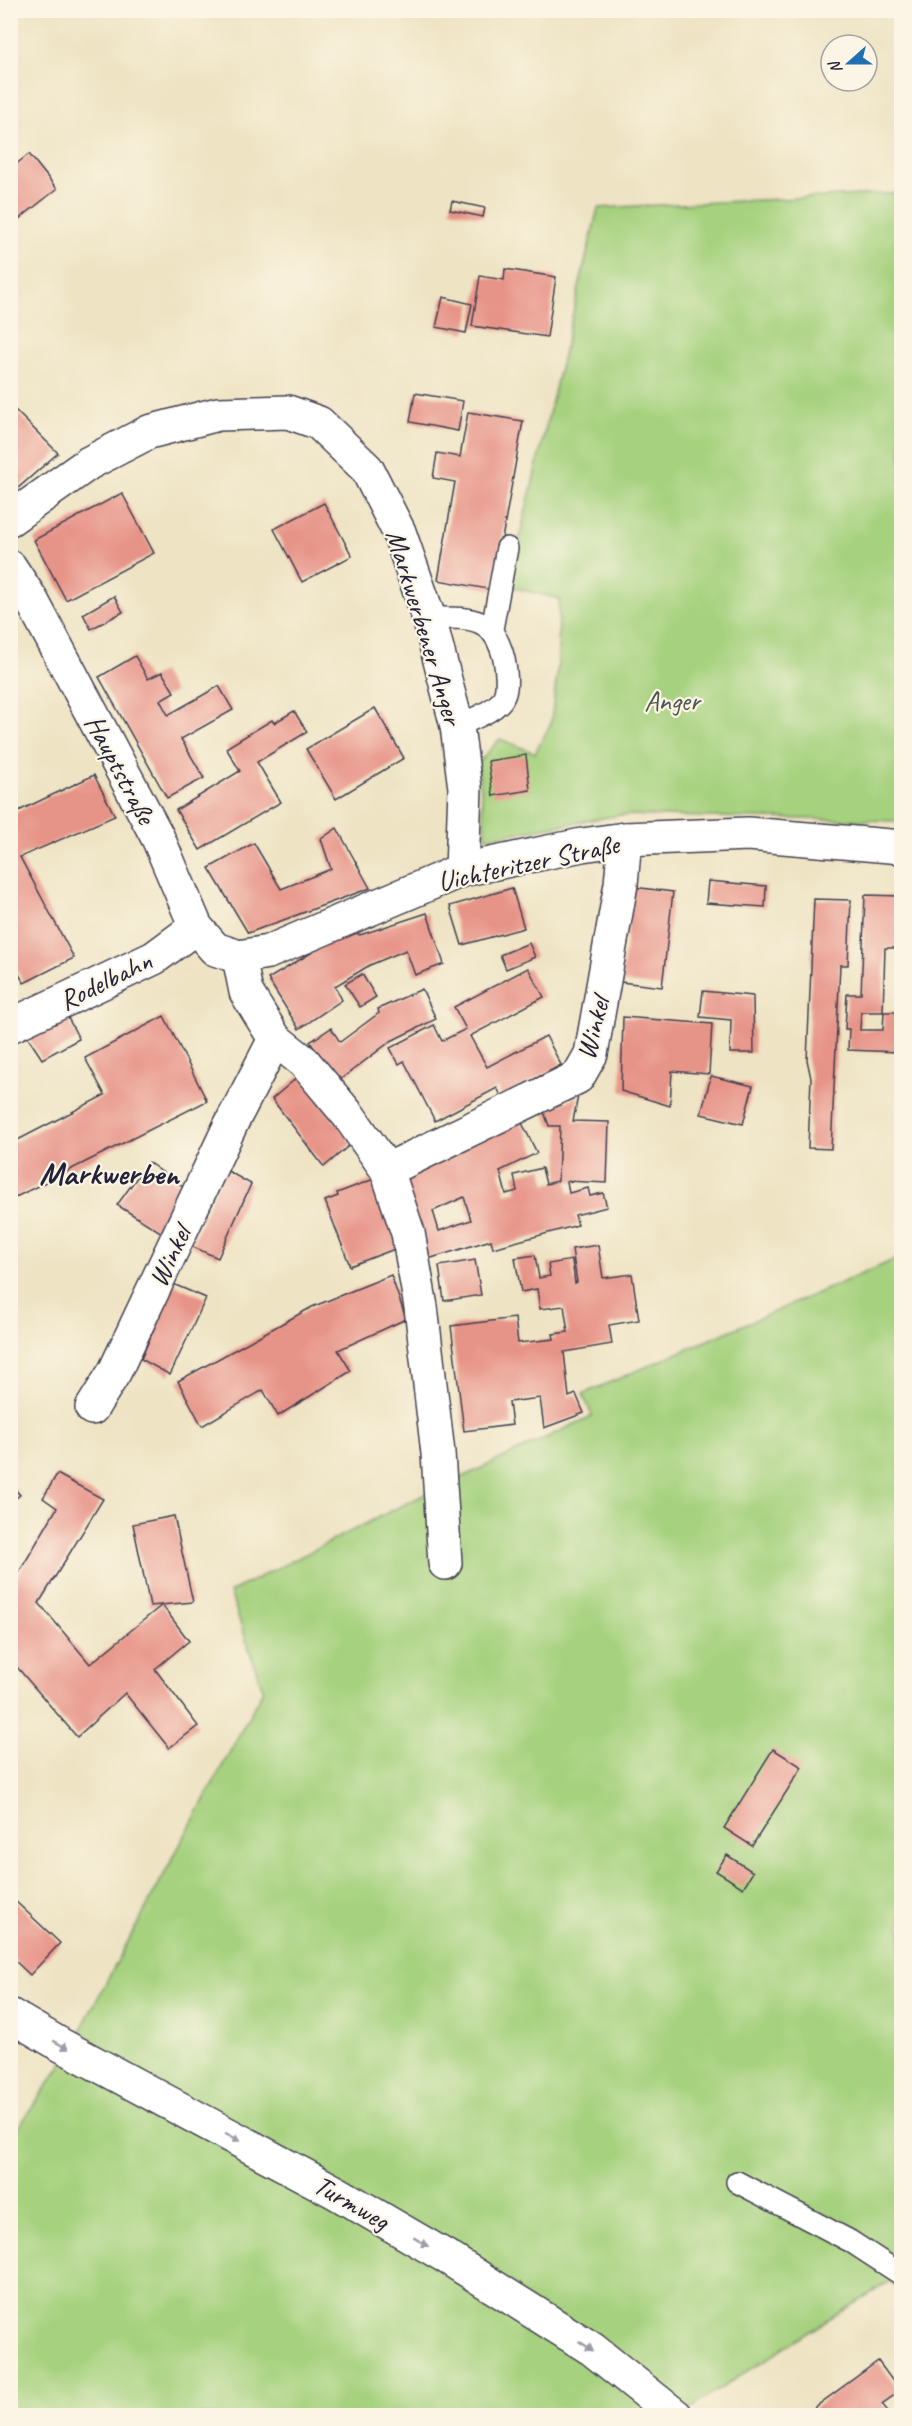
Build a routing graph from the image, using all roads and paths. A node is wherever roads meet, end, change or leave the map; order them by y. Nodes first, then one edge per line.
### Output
1 (10, 519) edge
2 (507, 548) dead end
3 (10, 567) edge
4 (429, 618) junction
5 (492, 629) junction
6 (457, 726) junction
7 (625, 839) junction
8 (902, 847) edge
9 (462, 870) junction
10 (196, 927) junction
11 (239, 957) junction
12 (10, 1026) edge
13 (275, 1039) junction
14 (387, 1170) junction
15 (92, 1408) dead end
16 (445, 1563) dead end
17 (10, 2015) edge
18 (737, 2181) dead end
19 (902, 2275) edge
20 (676, 2415) edge

1 - 4 street, Markwerbener Anger
2 - 5 lane
3 - 10 street, Hauptstraße
4 - 5 lane
4 - 6 street, Markwerbener Anger
5 - 6 lane
6 - 9 street, Markwerbener Anger
7 - 8 street, Uichteritzer Straße
7 - 9 street, Uichteritzer Straße
7 - 14 street, Winkel
9 - 11 street, Uichteritzer Straße
10 - 11 street, Hauptstraße
10 - 12 street, Rodelbahn
11 - 13 street
13 - 14 street
13 - 15 street, Winkel
14 - 16 street
17 -> 20 street, Turmweg
18 - 19 lane

